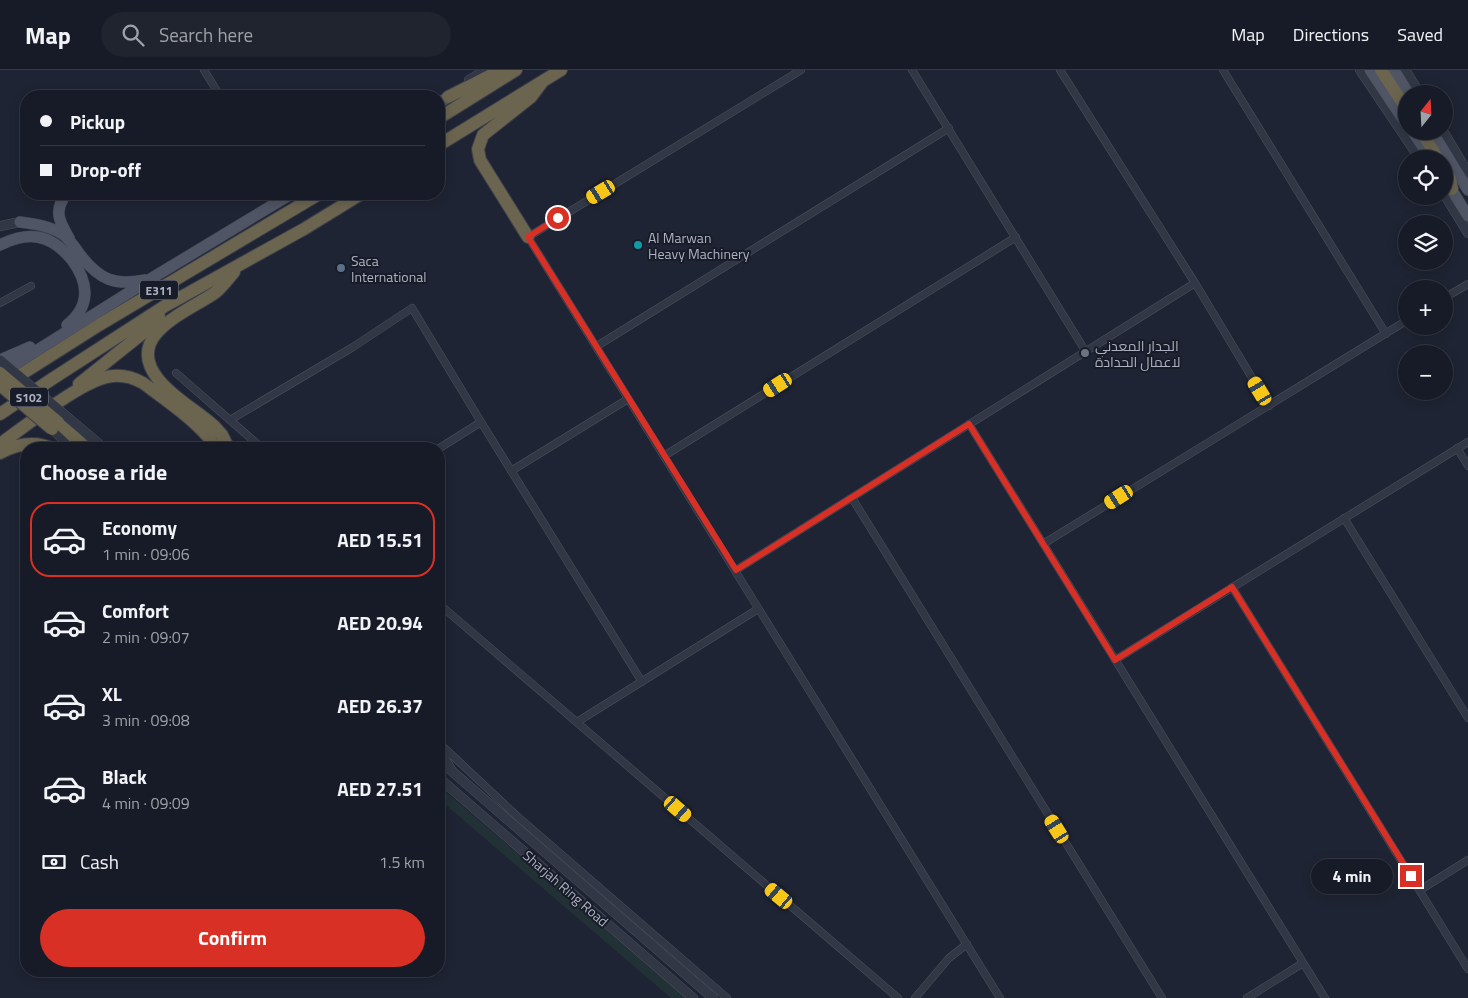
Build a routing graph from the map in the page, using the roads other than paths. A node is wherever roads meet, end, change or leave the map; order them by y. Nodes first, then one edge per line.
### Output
1 (204, 70) edge
2 (486, 70) edge
3 (501, 70) edge
4 (516, 70) edge
5 (561, 70) edge
6 (802, 70) edge
7 (912, 70) edge
8 (1060, 70) edge
9 (1223, 70) edge
10 (1360, 70) edge
11 (1370, 70) edge
12 (1381, 70) edge
13 (1394, 70) edge
14 (1405, 70) edge
15 (543, 81) junction
16 (1403, 85) edge
17 (1414, 85) edge
18 (216, 90) edge
19 (445, 98) edge
20 (445, 99) edge
21 (1398, 102) edge
22 (1398, 105) edge
23 (445, 114) edge
24 (949, 128) junction
25 (1437, 140) edge
26 (1448, 140) edge
27 (445, 141) edge
28 (1414, 150) edge
29 (1467, 170) edge
30 (1468, 190) edge
31 (1453, 198) edge
32 (62, 200) edge
33 (273, 200) edge
34 (309, 200) edge
35 (351, 200) edge
36 (1453, 202) edge
37 (1468, 216) edge
38 (20, 222) joint
39 (1, 225) edge
40 (1468, 233) edge
41 (528, 237) junction
42 (1016, 237) junction
43 (72, 244) junction
44 (0, 245) edge
45 (239, 266) junction
46 (152, 278) junction
47 (1196, 284) junction
48 (1468, 284) edge
49 (31, 286) dead end
50 (1453, 293) edge
51 (0, 303) edge
52 (165, 306) junction
53 (1398, 326) edge
54 (1386, 334) junction
55 (597, 346) junction
56 (1086, 352) junction
57 (0, 360) edge
58 (0, 373) edge
59 (176, 373) dead end
60 (0, 386) edge
61 (67, 397) junction
62 (628, 399) junction
63 (1269, 406) junction
64 (0, 414) edge
65 (230, 420) junction
66 (481, 422) junction
67 (969, 424) junction
68 (55, 426) junction
69 (68, 442) edge
70 (77, 442) edge
71 (97, 442) edge
72 (212, 442) edge
73 (226, 442) edge
74 (255, 442) edge
75 (1468, 442) edge
76 (0, 444) edge
77 (20, 445) edge
78 (445, 445) edge
79 (1457, 448) junction
80 (0, 453) edge
81 (664, 456) junction
82 (1468, 466) edge
83 (511, 471) junction
84 (852, 498) junction
85 (1344, 518) junction
86 (1043, 544) junction
87 (736, 570) junction
88 (1232, 587) junction
89 (445, 609) edge
90 (758, 609) junction
91 (1115, 660) junction
92 (642, 682) junction
93 (1468, 718) edge
94 (576, 722) junction
95 (445, 749) edge
96 (445, 758) edge
97 (445, 765) edge
98 (453, 771) junction
99 (445, 783) edge
100 (1468, 860) edge
101 (1420, 890) junction
102 (966, 944) junction
103 (1303, 963) junction
104 (1468, 969) edge
105 (693, 998) edge
106 (713, 998) edge
107 (726, 998) edge
108 (898, 998) edge
109 (915, 998) edge
110 (1000, 998) edge
111 (1162, 998) edge
112 (1247, 998) edge
113 (1325, 998) edge

1 - 18 street
2 - 19 street
3 - 20 highway
4 - 23 highway
5 - 15 highway
6 - 41 street
7 - 24 street
8 - 47 street
9 - 54 street
10 - 28 street
11 - 22 main road
12 - 21 highway
13 - 16 main road
14 - 17 street
15 - 27 highway
15 - 41 highway
24 - 42 street
24 - 55 street
25 - 30 main road
26 - 29 street
31 - 37 main road
32 - 43 main road
33 - 46 main road
34 - 60 highway, E311
35 - 45 highway, E311
36 - 40 street
38 - 39 street
38 - 43 main road
41 - 55 street
42 - 56 street
42 - 81 street
43 - 46 main road
44 - 57 main road
45 - 52 highway, E311
45 - 73 highway
46 - 58 main road
47 - 56 street
47 - 63 street
48 - 50 street
49 - 51 street
52 - 61 highway
52 - 64 highway, E311
53 - 54 street
54 - 63 street
55 - 62 street
56 - 67 street
57 - 71 street, bridge
58 - 68 highway, S102, bridge
59 - 65 street
60 - 68 highway, S102, bridge
61 - 72 highway
61 - 76 highway
62 - 81 street
62 - 83 street
63 - 86 street
65 - 66 street
65 - 74 street
66 - 78 street
66 - 83 street
67 - 84 street
67 - 86 street
68 - 69 street
68 - 70 highway
75 - 79 street
77 - 80 highway
79 - 82 street
79 - 85 street
81 - 87 street
83 - 92 street
84 - 87 street
84 - 111 street
85 - 88 street
85 - 93 street
86 - 91 street
87 - 90 street
88 - 91 street
88 - 101 street
89 - 94 street
90 - 92 street
90 - 102 street
91 - 103 street
92 - 94 street
94 - 108 street
95 - 107 street
96 - 98 street
97 - 98 street
98 - 106 street
99 - 105 street, Sharjah Ring Road
100 - 101 street
101 - 104 street
102 - 109 street
102 - 110 street
103 - 112 street
103 - 113 street

